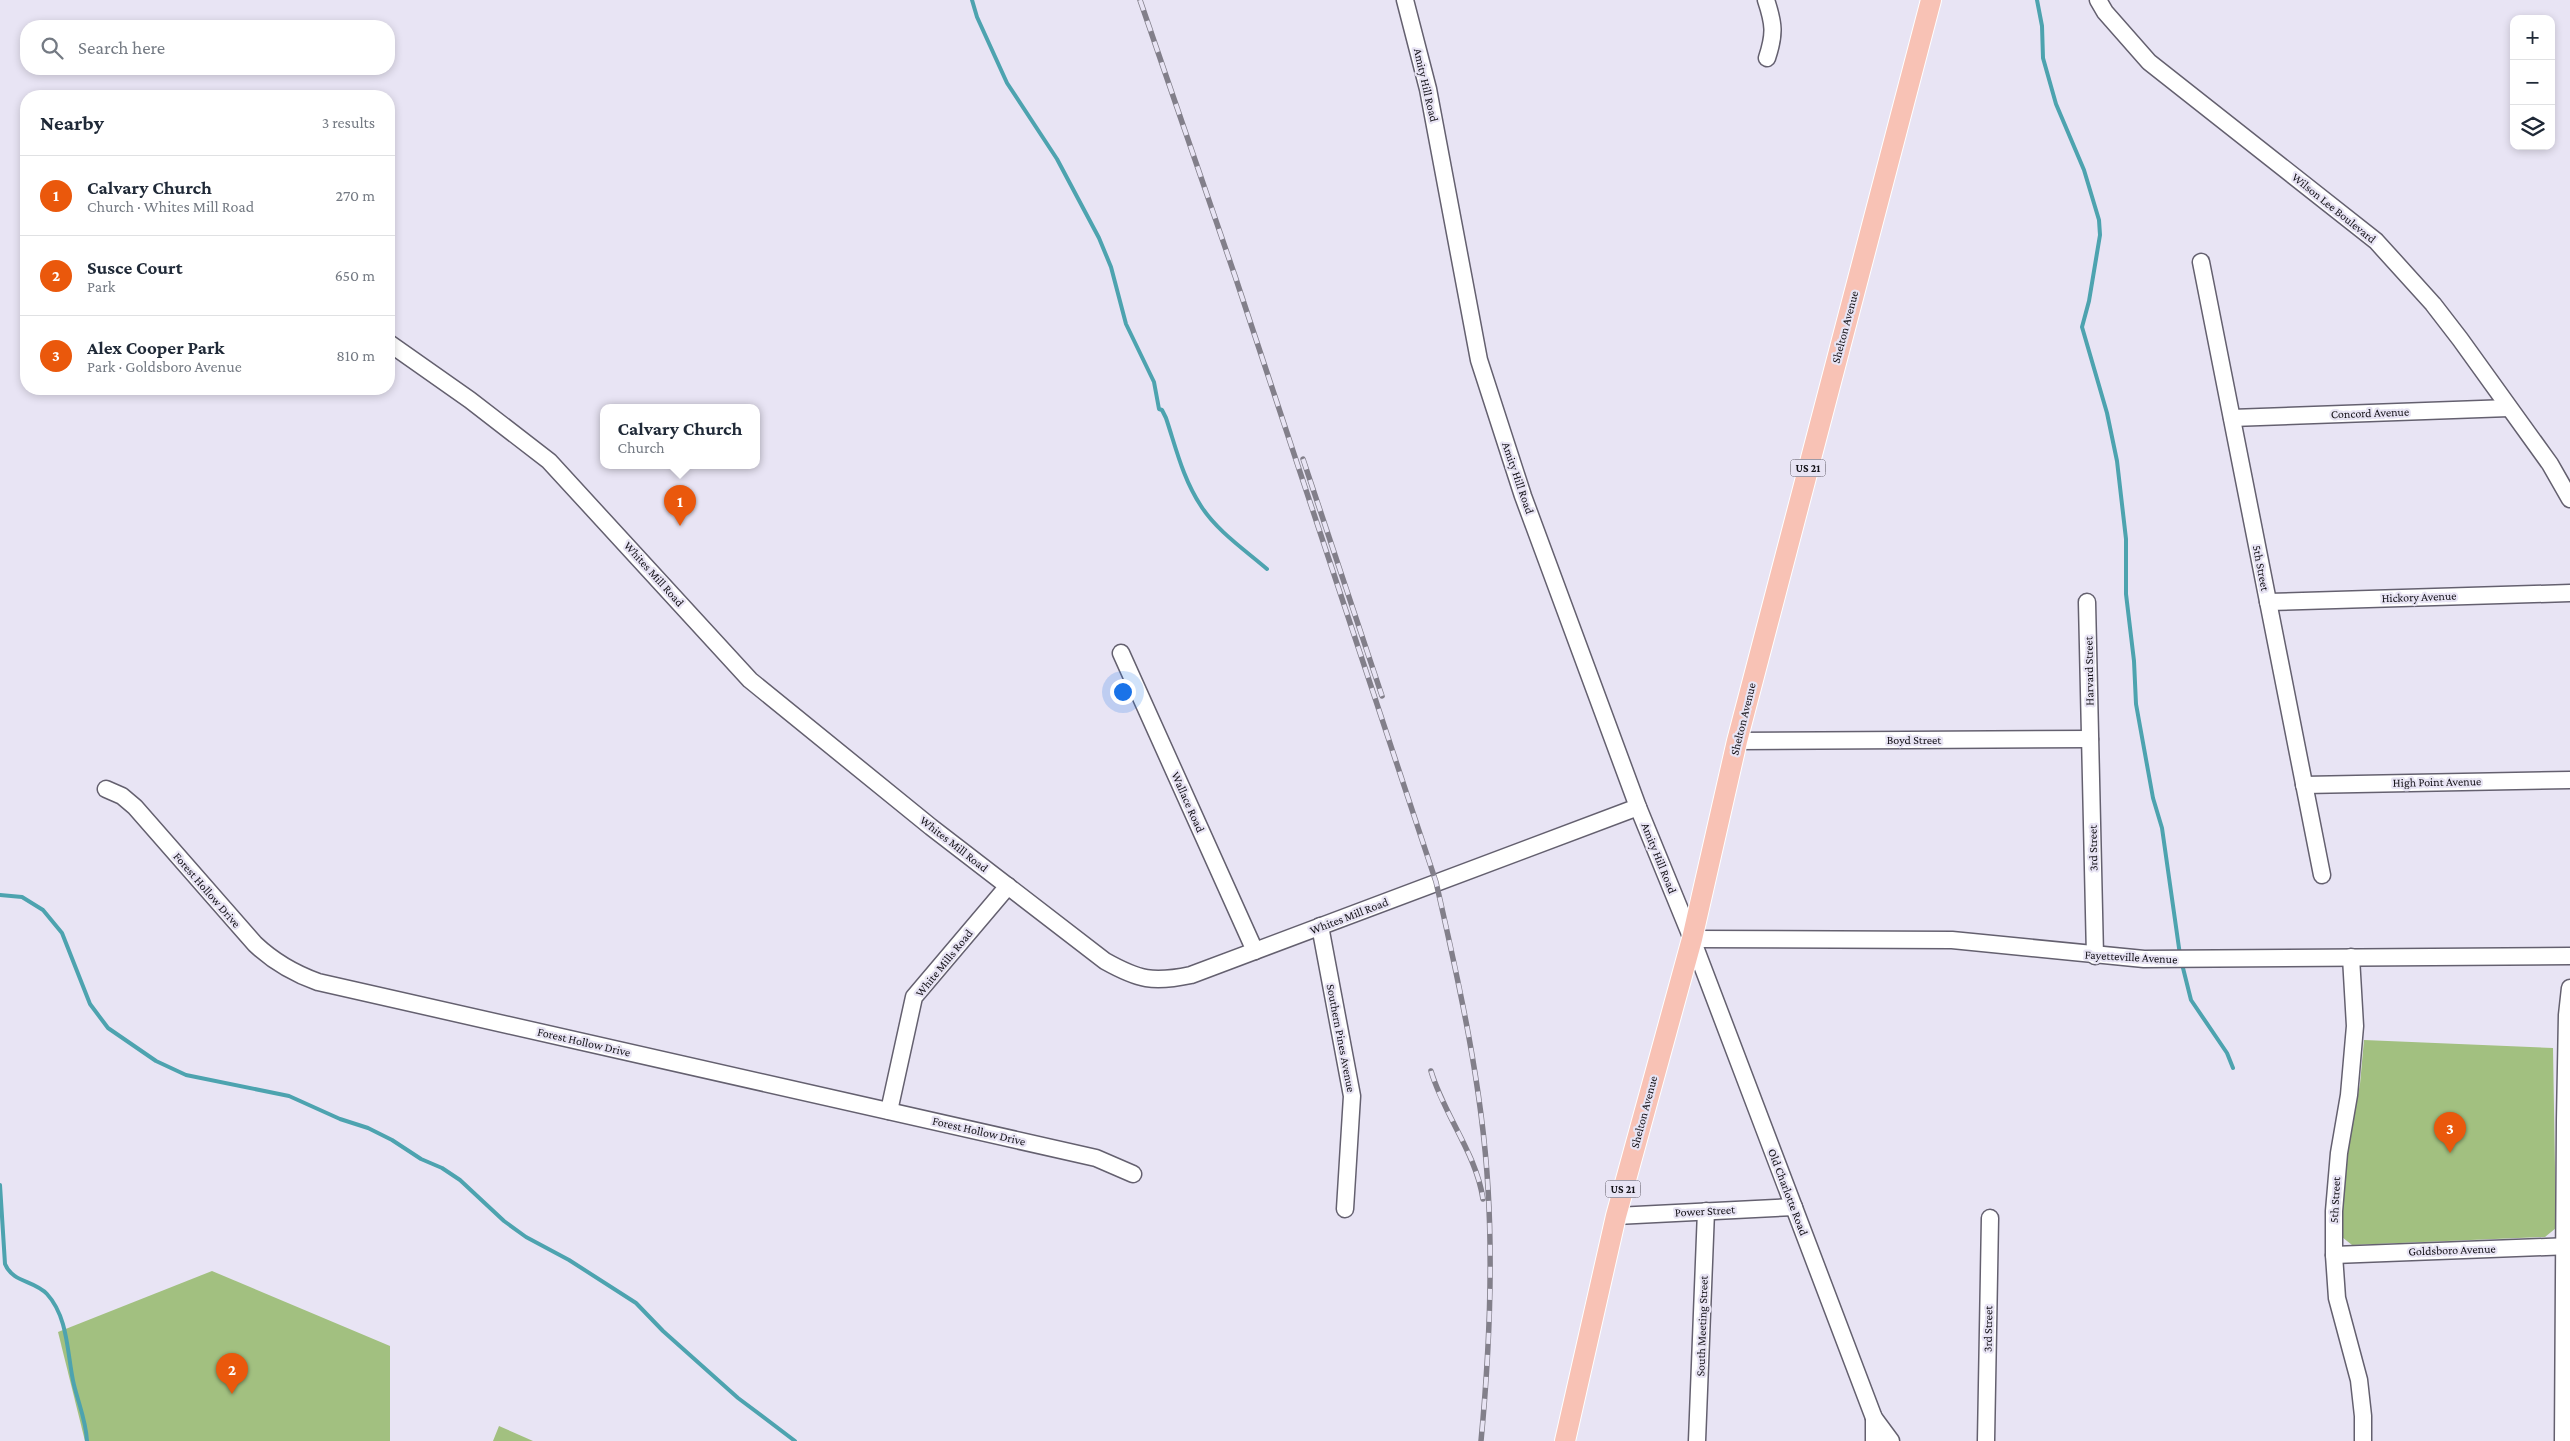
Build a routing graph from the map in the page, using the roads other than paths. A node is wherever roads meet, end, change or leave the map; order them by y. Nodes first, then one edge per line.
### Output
1 (1405, 0) edge
2 (1766, 0) edge
3 (1932, 0) edge
4 (2098, 0) edge
5 (1767, 58) dead end
6 (2200, 262) dead end
7 (395, 347) edge
8 (2509, 408) junction
9 (2232, 418) junction
10 (2570, 499) edge
11 (2570, 593) edge
12 (2087, 602) dead end
13 (2268, 602) junction
14 (1120, 653) dead end
15 (2090, 739) junction
16 (1737, 741) junction
17 (2570, 780) edge
18 (2304, 785) junction
19 (106, 789) dead end
20 (1638, 807) junction
21 (2322, 875) dead end
22 (1008, 886) junction
23 (1320, 926) junction
24 (1692, 939) junction
25 (1255, 951) junction
26 (2095, 956) junction
27 (2570, 956) edge
28 (2352, 957) junction
29 (2570, 988) edge
30 (889, 1110) junction
31 (1133, 1174) dead end
32 (1794, 1207) junction
33 (1345, 1209) dead end
34 (1706, 1211) junction
35 (1616, 1216) junction
36 (1990, 1218) dead end
37 (2568, 1246) edge
38 (2334, 1255) junction
39 (1874, 1418) junction
40 (1565, 1441) edge
41 (1696, 1441) edge
42 (1874, 1441) edge
43 (1891, 1441) edge
44 (1986, 1441) edge
45 (2363, 1441) edge
46 (2563, 1441) edge

1 - 20 street, Amity Hill Road
2 - 5 street
3 - 16 main road, Shelton Avenue / US 21
4 - 8 street, Wilson Lee Boulevard
6 - 9 street, 5th Street
7 - 22 street, Whites Mill Road
8 - 9 street, Concord Avenue
8 - 10 street, Wilson Lee Boulevard
9 - 13 street, 5th Street
11 - 13 street, Hickory Avenue
12 - 15 street, Harvard Street
13 - 18 street, 5th Street
14 - 25 street, Wallace Road
15 - 16 street, Boyd Street
15 - 26 street, 3rd Street
16 - 24 main road, Shelton Avenue / US 21
17 - 18 street, High Point Avenue
18 - 21 street, 5th Street
19 - 30 street, Forest Hollow Drive
20 - 23 street, Whites Mill Road
20 - 24 street, Amity Hill Road
22 - 25 street, Whites Mill Road
22 - 30 street, White Mills Road
23 - 25 street, Whites Mill Road
23 - 33 street, Southern Pines Avenue
24 - 26 street, Fayetteville Avenue
24 - 32 street, Old Charlotte Road
24 - 35 main road, Shelton Avenue / US 21
26 - 28 street, Fayetteville Avenue
27 - 28 street, Fayetteville Avenue
28 - 38 street, 5th Street
29 - 37 street
30 - 31 street, Forest Hollow Drive
32 - 34 street, Power Street
32 - 39 street, Old Charlotte Road
34 - 35 street, Power Street
34 - 41 street, South Meeting Street
35 - 40 main road, Shelton Avenue / US 21
36 - 44 street, 3rd Street
37 - 38 street, Goldsboro Avenue
37 - 46 street
38 - 45 street, 5th Street
39 - 42 street
39 - 43 street, Old Charlotte Road

